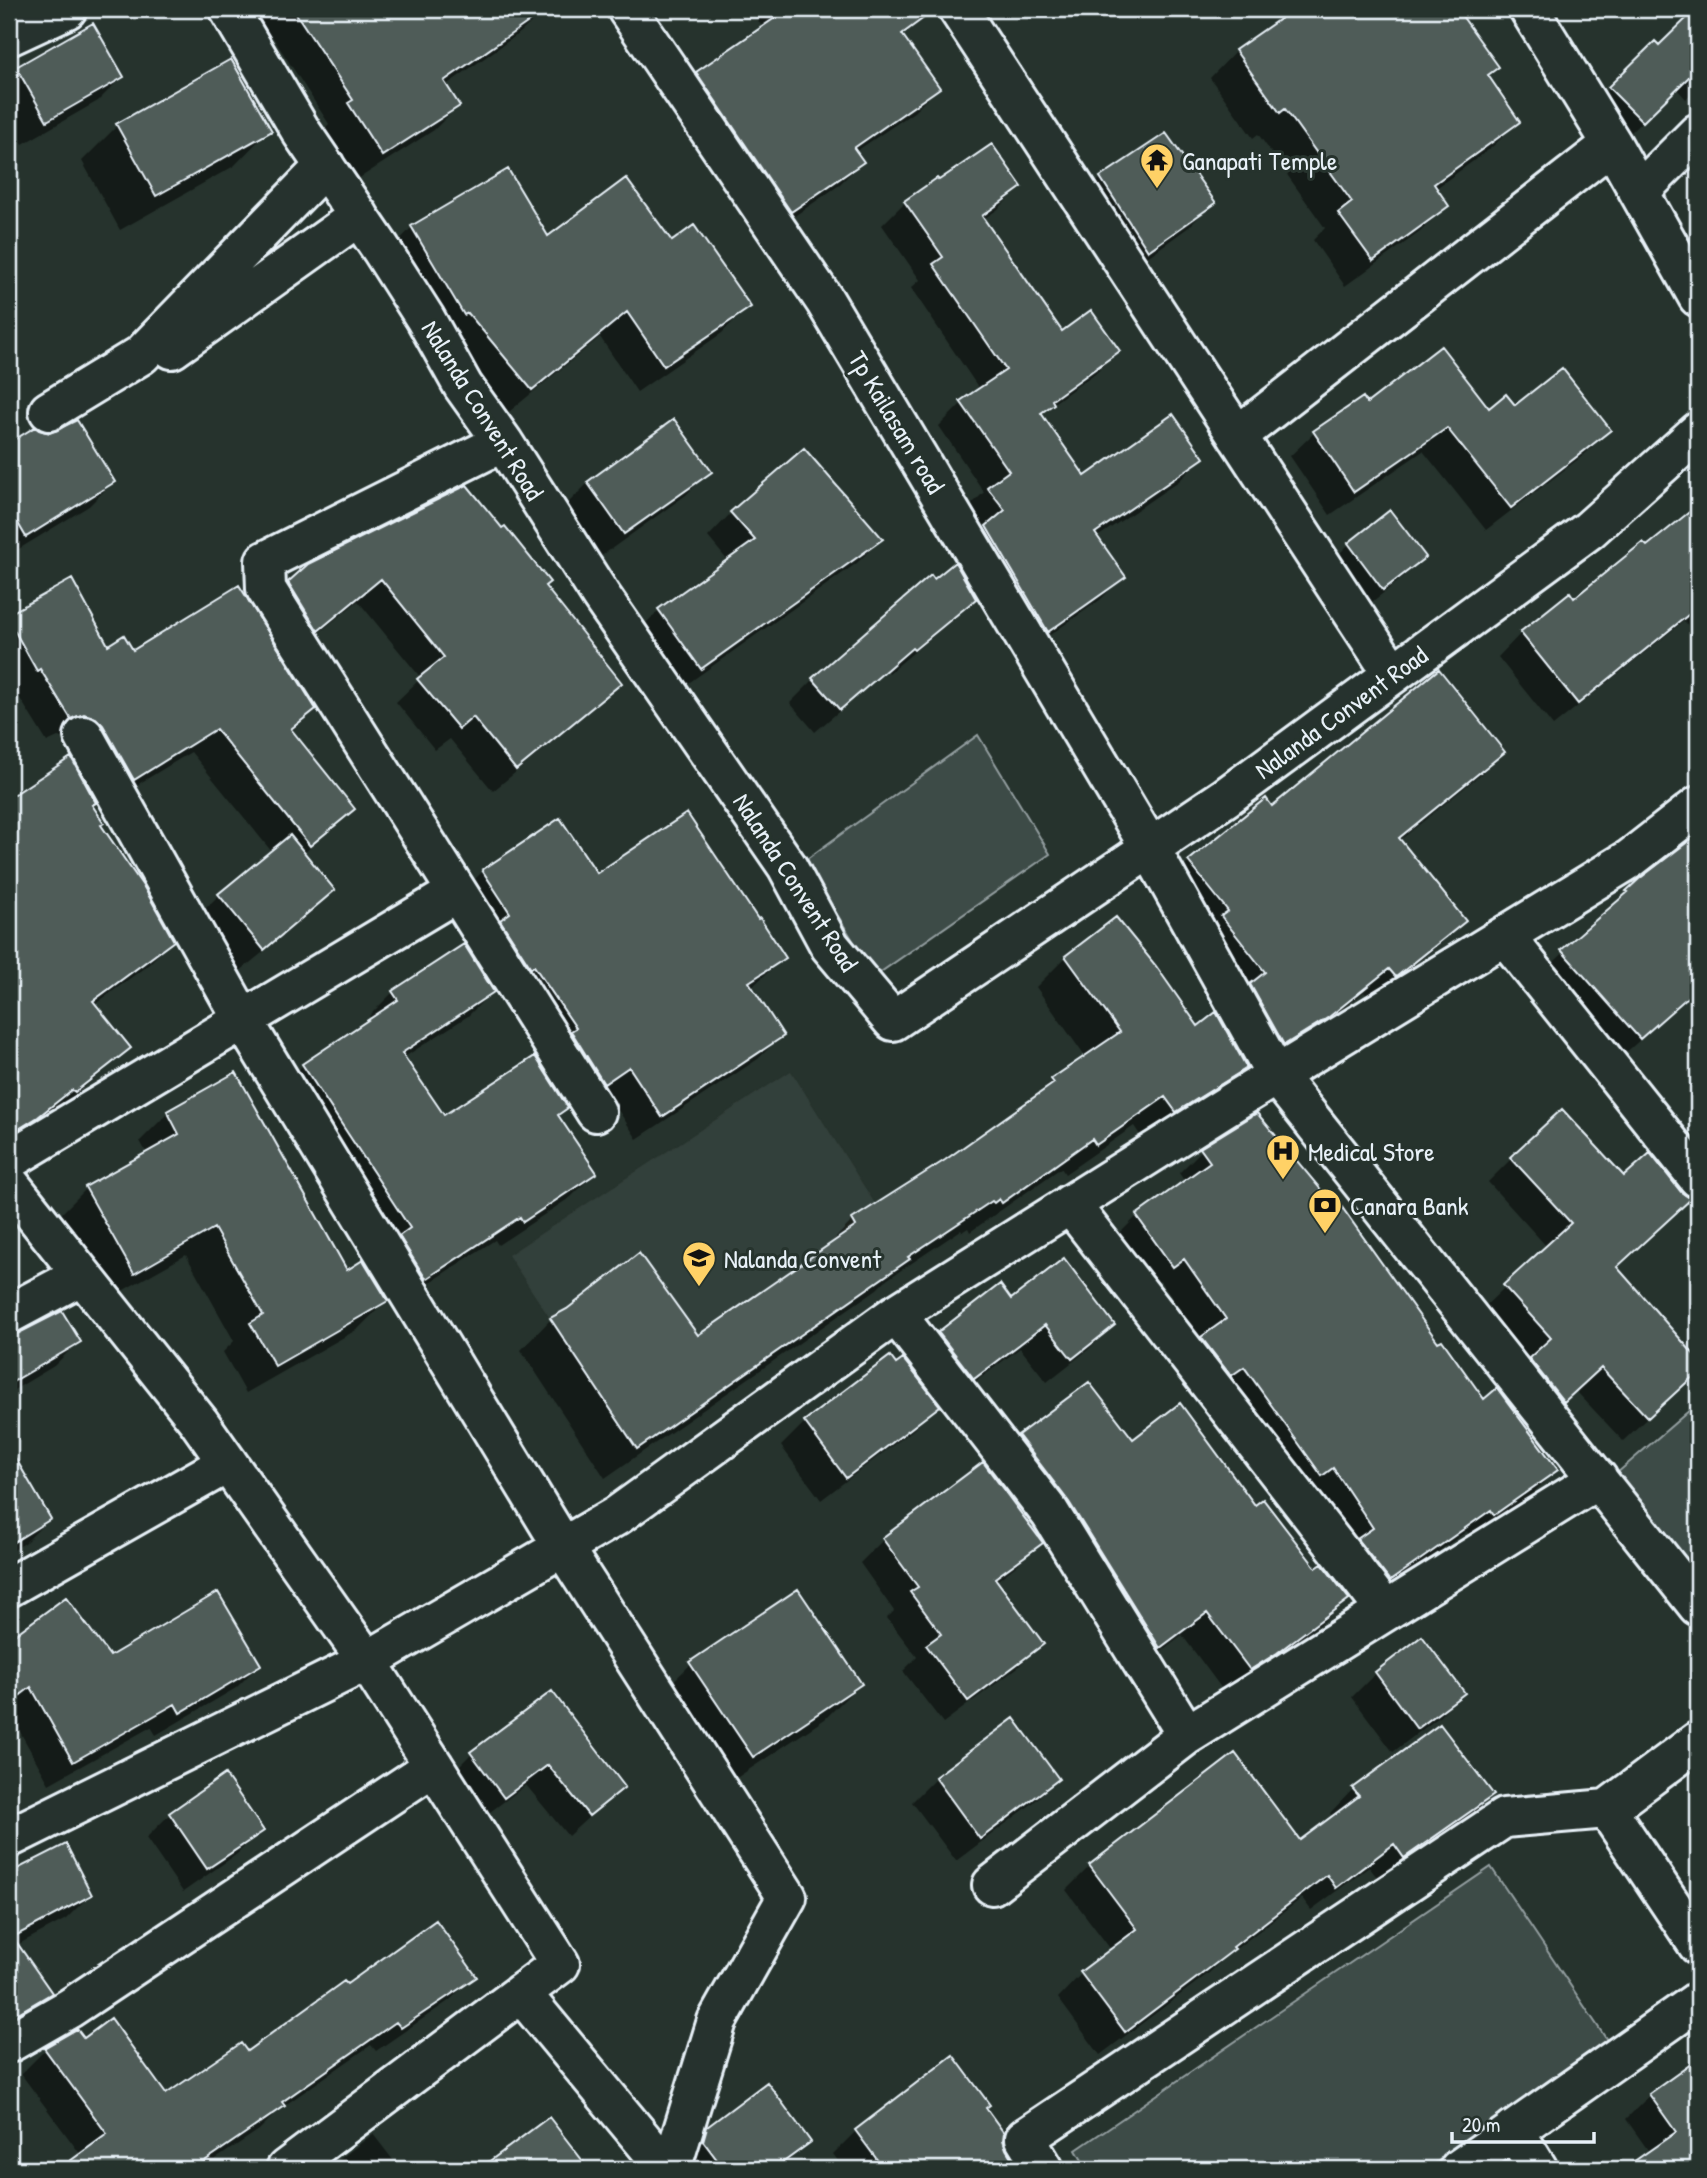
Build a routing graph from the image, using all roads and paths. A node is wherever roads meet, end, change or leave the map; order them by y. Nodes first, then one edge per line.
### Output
1 (67, 9) edge
2 (229, 9) edge
3 (627, 9) edge
4 (958, 9) edge
5 (1529, 9) edge
6 (9, 36) edge
7 (1698, 133) edge
8 (1612, 144) junction
9 (325, 166) junction
10 (1639, 192) junction
11 (359, 216) junction
12 (1698, 297) edge
13 (162, 356) dead end
14 (49, 411) dead end
15 (1698, 432) edge
16 (1237, 436) junction
17 (503, 442) junction
18 (1392, 674) junction
19 (84, 736) dead end
20 (1698, 806) edge
21 (1150, 848) junction
22 (457, 892) junction
23 (1505, 936) junction
24 (243, 1020) junction
25 (1276, 1075) junction
26 (596, 1112) dead end
27 (9, 1160) edge
28 (1698, 1178) edge
29 (9, 1183) edge
30 (1070, 1204) junction
31 (82, 1275) junction
32 (9, 1314) edge
33 (896, 1314) junction
34 (228, 1463) junction
35 (1598, 1479) junction
36 (563, 1547) junction
37 (9, 1587) edge
38 (1698, 1605) edge
39 (1386, 1611) junction
40 (367, 1661) junction
41 (1187, 1735) junction
42 (1698, 1741) edge
43 (434, 1766) junction
44 (1606, 1810) junction
45 (9, 1838) edge
46 (992, 1885) dead end
47 (1698, 1945) edge
48 (521, 1993) junction
49 (1698, 2001) edge
50 (9, 2043) edge
51 (1514, 2130) junction
52 (285, 2169) edge
53 (669, 2169) edge
54 (1044, 2169) edge
55 (1459, 2169) edge
56 (1538, 2169) edge

1 - 6 street
2 - 9 street, Nalanda Convent Road
3 - 21 street, Tp Kailasam road
4 - 16 street
5 - 8 street
7 - 10 street
8 - 10 street
8 - 16 street
9 - 11 street, Nalanda Convent Road
9 - 14 street
10 - 12 street
11 - 13 street
11 - 17 street, Nalanda Convent Road
15 - 18 street, Nalanda Convent Road
16 - 18 street
17 - 21 street, Nalanda Convent Road
17 - 22 street
18 - 21 street, Nalanda Convent Road
19 - 24 street
20 - 23 street
21 - 25 street, Tp Kailasam road
22 - 24 street
22 - 26 street
23 - 25 street
23 - 28 street
24 - 27 street
24 - 36 street
25 - 30 street
25 - 35 street, Tp Kailasam road
29 - 31 street
30 - 33 street
30 - 39 street
31 - 32 street
31 - 34 street
33 - 36 street
33 - 41 street
34 - 37 street
34 - 40 street
35 - 38 street, Tp Kailasam road
35 - 39 street
36 - 40 street
36 - 53 street
39 - 41 street
40 - 43 street
40 - 45 street
41 - 46 street
42 - 44 street
43 - 48 street
43 - 50 street
44 - 47 street
44 - 54 street
48 - 52 street
48 - 53 street
49 - 51 street
51 - 55 street
51 - 56 street

